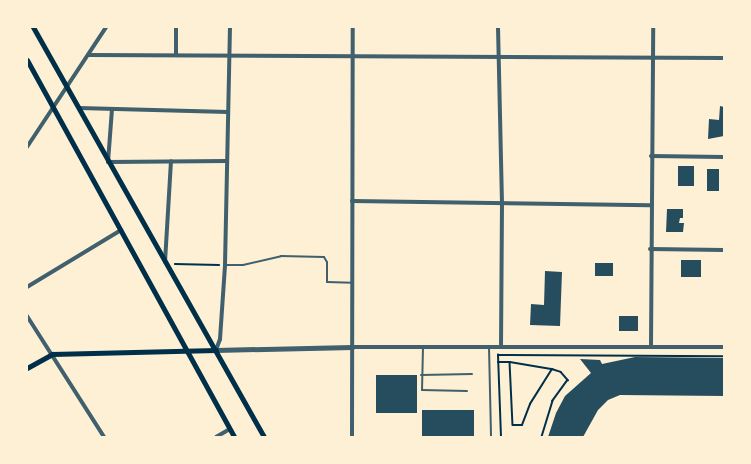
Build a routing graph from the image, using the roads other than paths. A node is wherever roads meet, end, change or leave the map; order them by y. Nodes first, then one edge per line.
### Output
1 (33, 27) edge
2 (105, 27) edge
3 (176, 27) edge
4 (230, 27) edge
5 (352, 27) edge
6 (498, 27) edge
7 (653, 27) edge
8 (88, 55) junction
9 (176, 55) junction
10 (229, 56) junction
11 (352, 56) junction
12 (652, 58) junction
13 (724, 58) edge
14 (498, 59) junction
15 (27, 60) edge
16 (67, 87) junction
17 (54, 107) junction
18 (79, 108) junction
19 (112, 109) junction
20 (228, 111) junction
21 (27, 147) edge
22 (651, 156) junction
23 (724, 157) edge
24 (171, 161) junction
25 (227, 161) junction
26 (108, 162) junction
27 (352, 201) junction
28 (502, 203) junction
29 (650, 205) junction
30 (121, 229) junction
31 (650, 249) junction
32 (724, 250) edge
33 (168, 264) junction
34 (225, 265) junction
35 (352, 283) junction
36 (27, 287) edge
37 (27, 316) edge
38 (489, 346) junction
39 (501, 346) junction
40 (651, 346) junction
41 (352, 347) junction
42 (423, 347) junction
43 (724, 347) edge
44 (189, 350) junction
45 (216, 350) junction
46 (52, 354) junction
47 (27, 368) edge
48 (472, 374) dead end
49 (421, 375) junction
50 (466, 392) dead end
51 (230, 429) junction
52 (104, 437) edge
53 (216, 437) edge
54 (234, 437) edge
55 (264, 437) edge
56 (352, 437) edge
57 (491, 437) edge

1 - 16 main road
2 - 8 street
3 - 9 street
4 - 10 street
5 - 11 street
6 - 14 street
7 - 12 street
8 - 9 street
8 - 16 street
9 - 10 street
10 - 11 street
10 - 20 street
11 - 14 street
11 - 27 street
12 - 13 street
12 - 14 street
12 - 22 street
14 - 28 street
15 - 17 main road
16 - 17 street
16 - 18 main road
17 - 21 street
17 - 30 main road
18 - 19 street
18 - 26 main road
19 - 20 street
19 - 26 street
20 - 25 street
22 - 23 street
22 - 29 street
24 - 25 street
24 - 26 street
24 - 33 street
25 - 34 street
26 - 33 main road
27 - 28 street
27 - 35 street
28 - 29 street
28 - 39 street
29 - 31 street
30 - 36 street
30 - 44 main road
31 - 32 street
31 - 40 street
33 - 45 main road
34 - 35 lane
34 - 45 street
35 - 41 street
37 - 46 street
38 - 39 street
38 - 42 street
38 - 57 lane
39 - 40 street
40 - 43 street
41 - 42 street
41 - 45 street
41 - 56 street
42 - 49 lane
44 - 45 main road
44 - 46 main road
44 - 51 main road
45 - 55 main road
46 - 47 main road
46 - 52 street
48 - 49 lane
49 - 50 lane
51 - 53 street
51 - 54 main road

